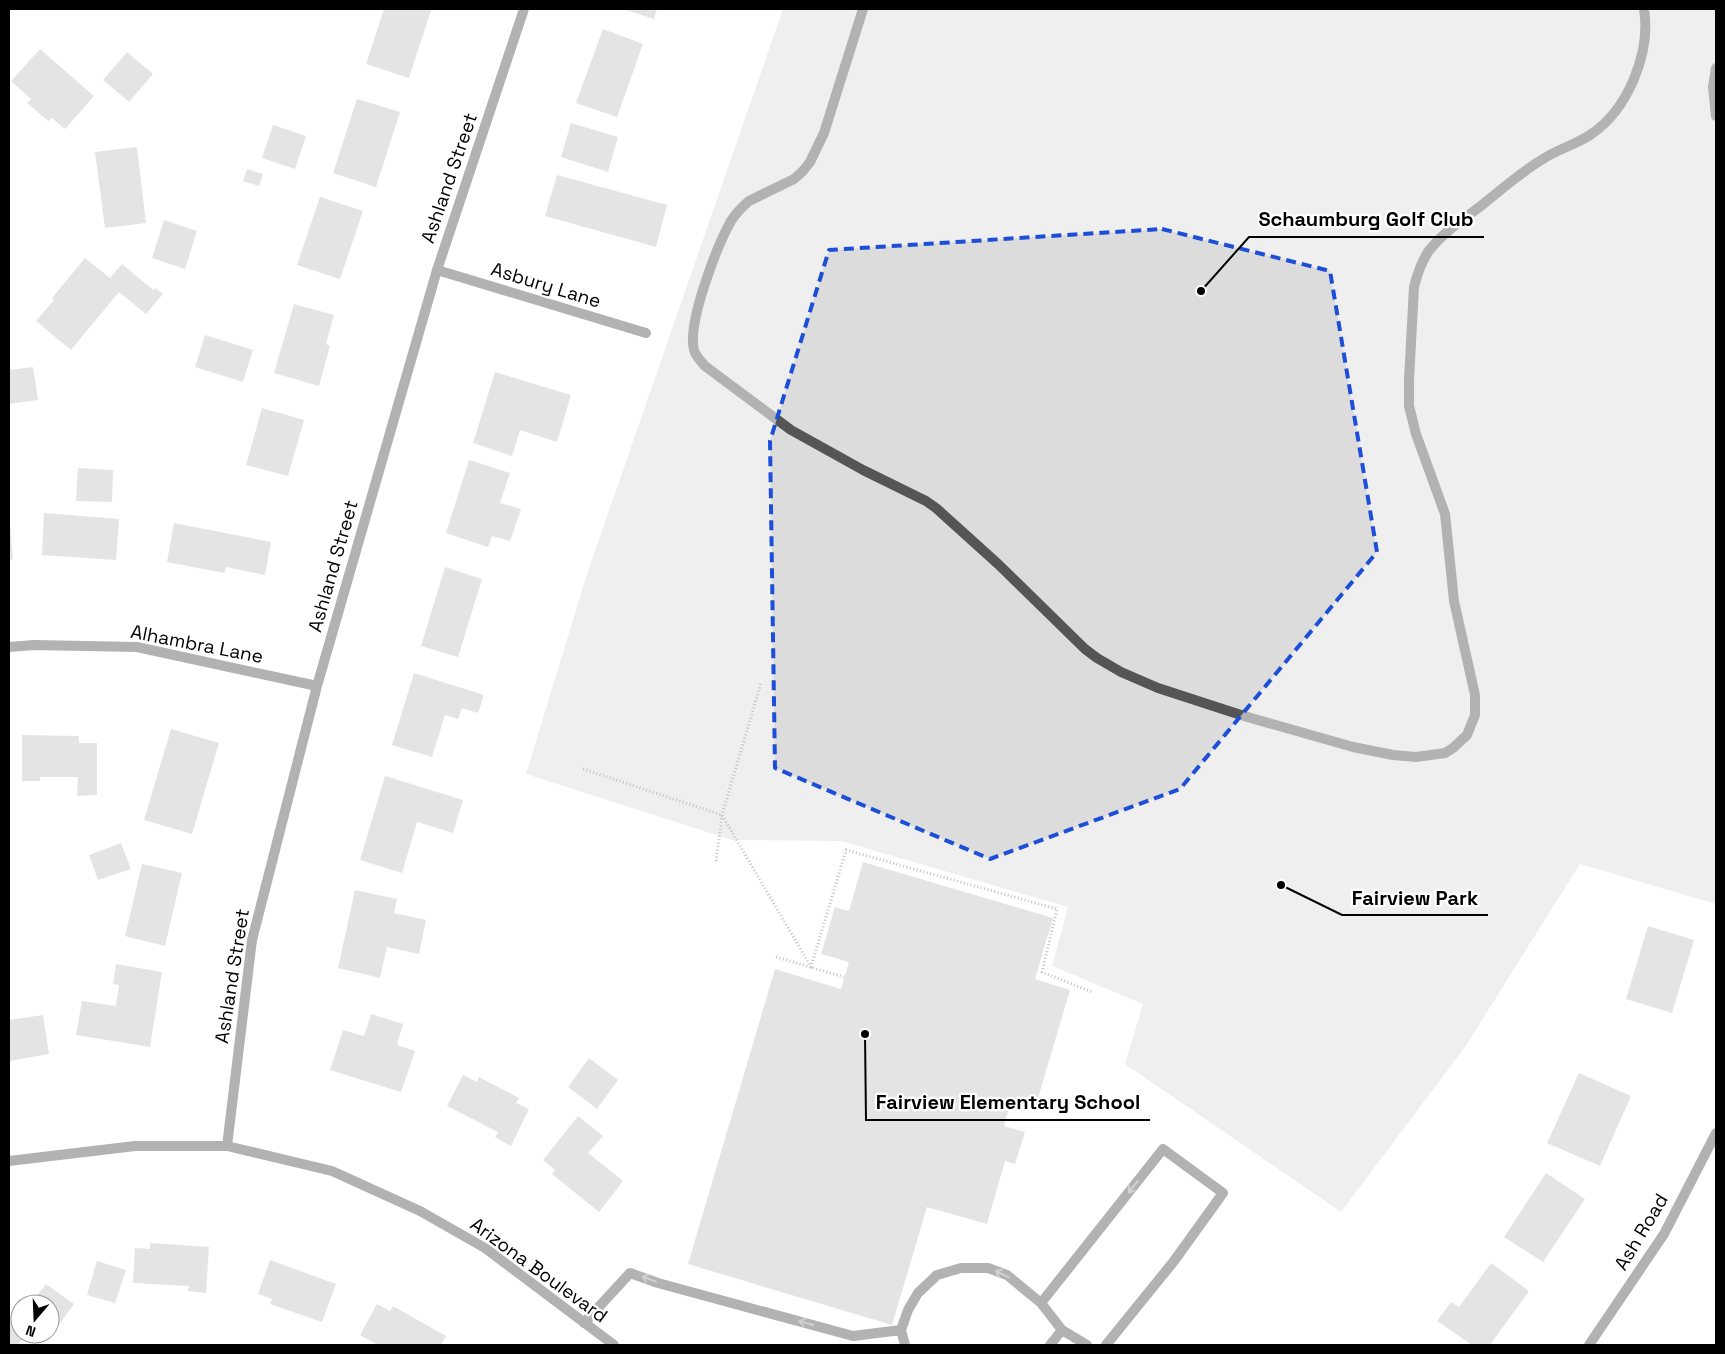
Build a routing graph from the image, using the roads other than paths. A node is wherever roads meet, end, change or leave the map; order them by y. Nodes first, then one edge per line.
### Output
1 (524, 9) edge
2 (863, 9) edge
3 (1644, 9) edge
4 (1716, 68) edge
5 (1716, 116) edge
6 (437, 270) junction
7 (646, 333) dead end
8 (9, 647) edge
9 (317, 686) junction
10 (1716, 1133) edge
11 (227, 1146) junction
12 (9, 1161) edge
13 (1041, 1304) junction
14 (584, 1323) junction
15 (902, 1330) junction
16 (1062, 1330) junction
17 (614, 1345) edge
18 (905, 1345) edge
19 (1050, 1345) edge
20 (1087, 1345) edge
21 (1106, 1345) edge
22 (1589, 1345) edge

1 - 6 street, Ashland Street
2 - 3 street
4 - 5 street
6 - 7 street, Asbury Lane
6 - 9 street, Ashland Street
8 - 9 street, Alhambra Lane
9 - 11 street, Ashland Street
10 - 22 street, Ash Road
11 - 12 street, Arizona Boulevard
11 - 14 street, Arizona Boulevard
13 -> 15 street
13 - 16 street
21 -> 13 street
15 -> 14 street
14 - 17 street, Arizona Boulevard
15 - 18 street
16 - 19 street
16 - 20 street

